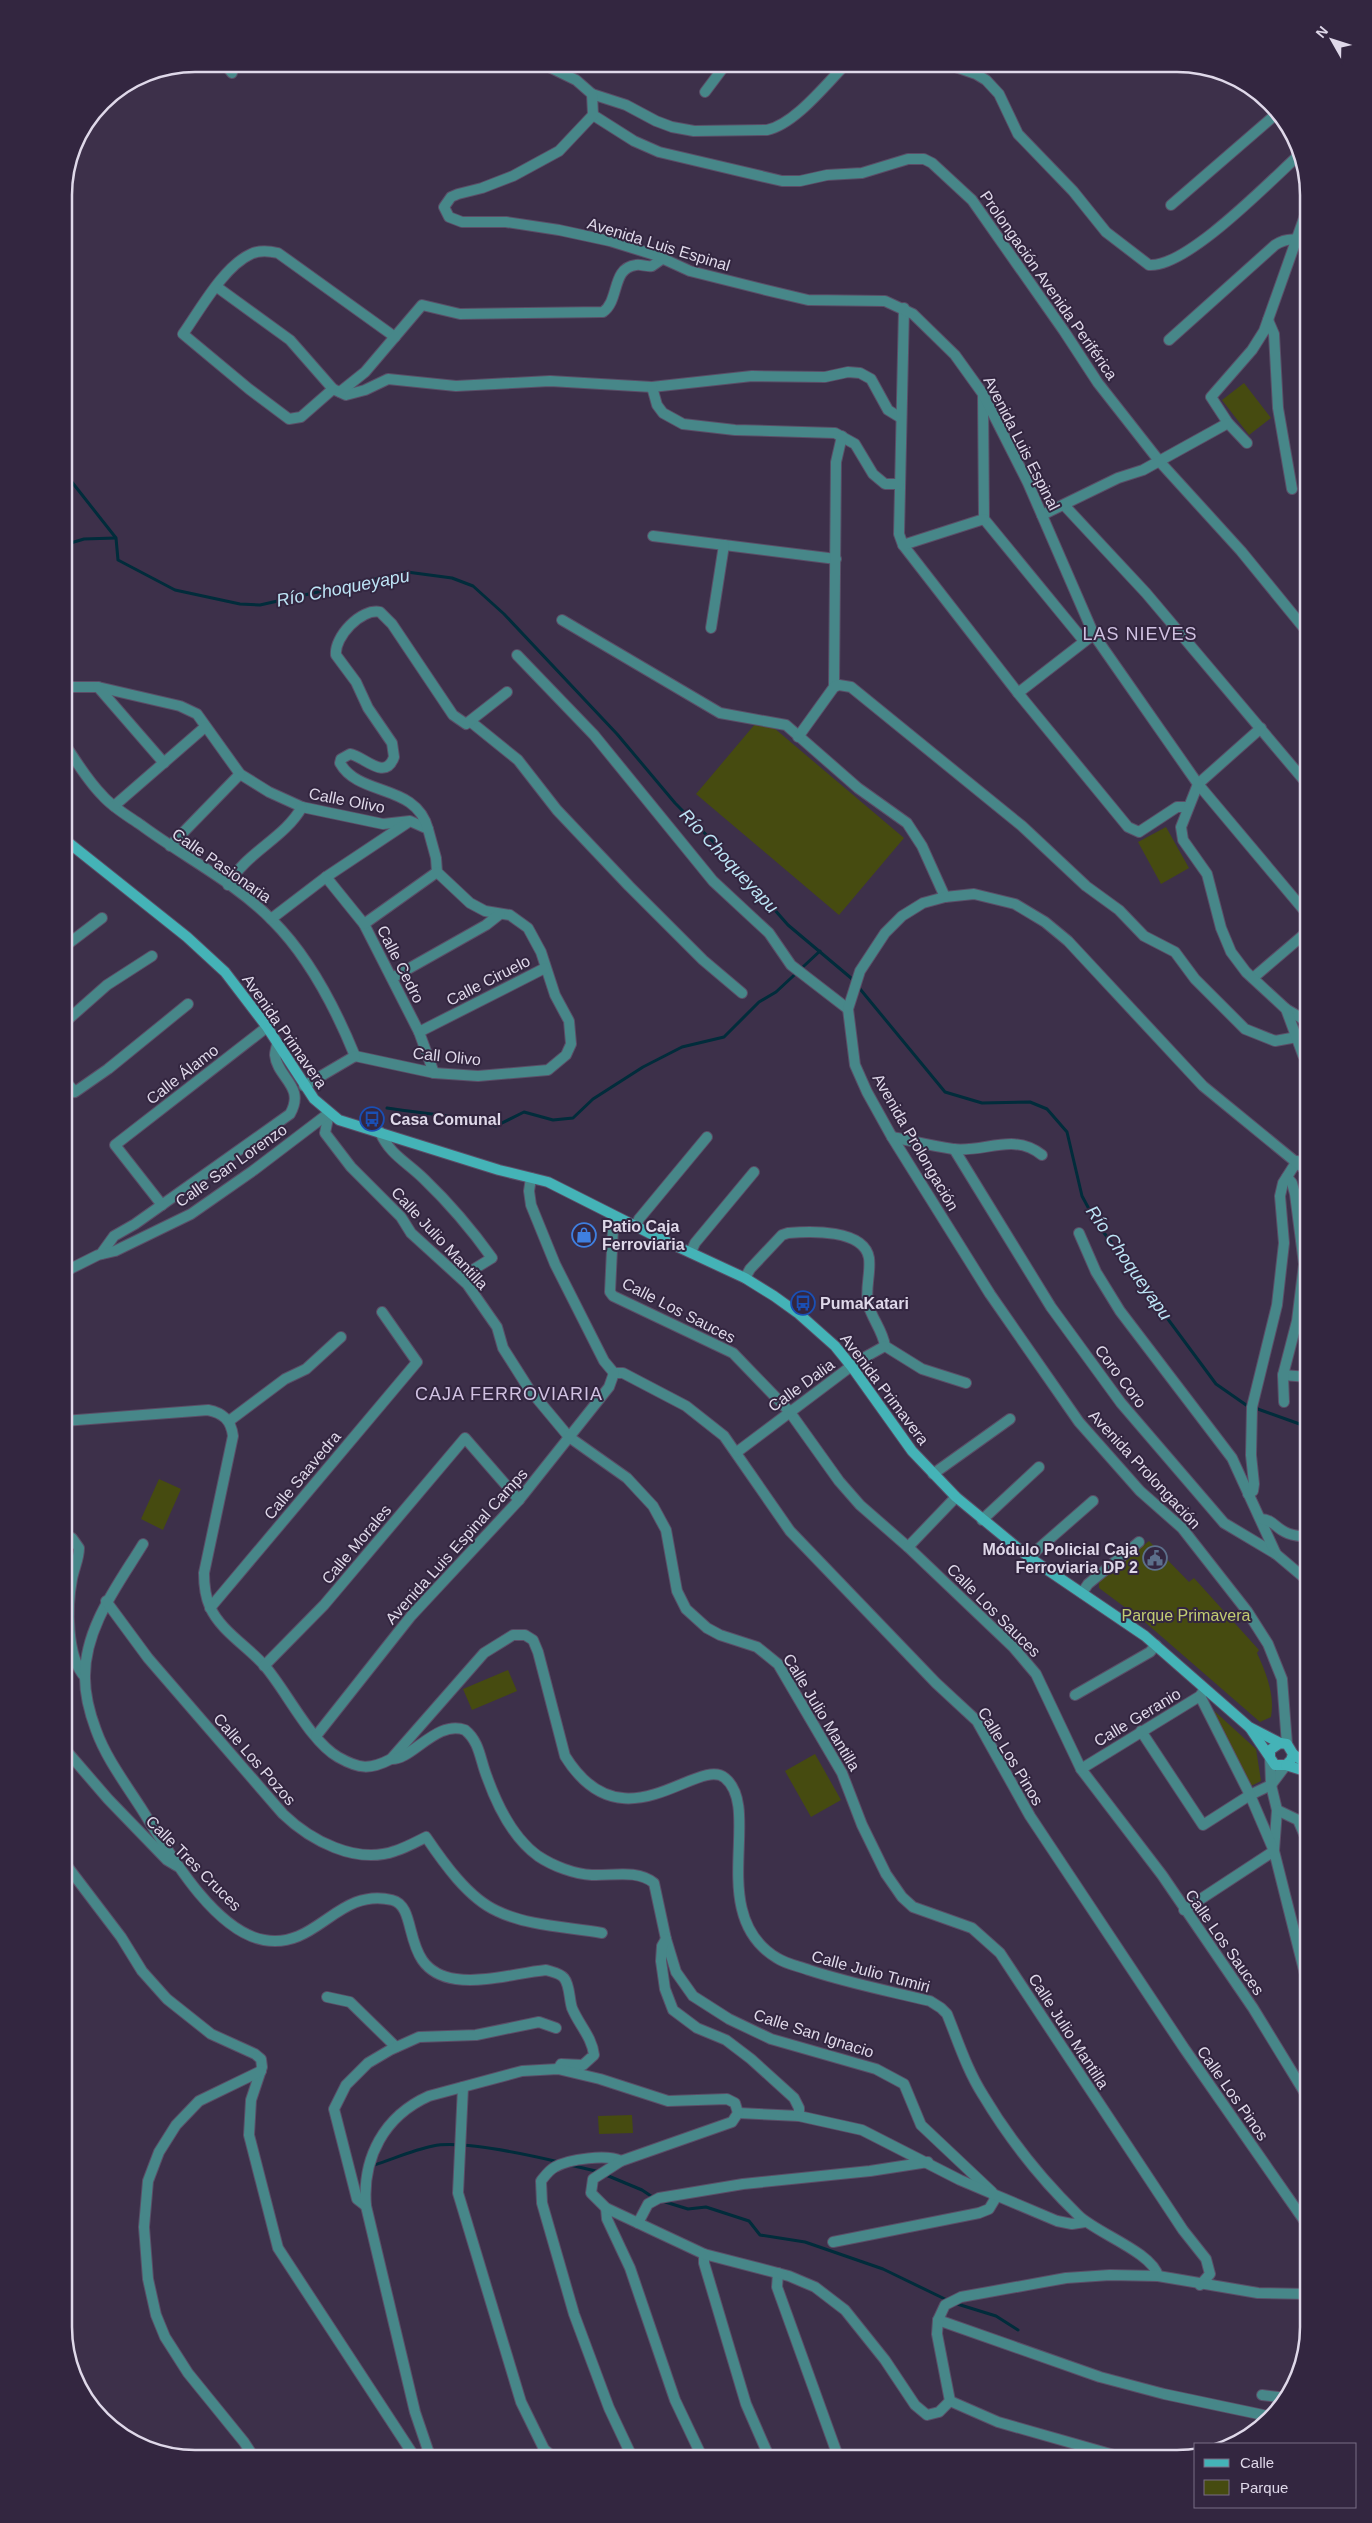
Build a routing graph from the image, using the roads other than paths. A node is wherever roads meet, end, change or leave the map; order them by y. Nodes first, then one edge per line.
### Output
1 (562, 73) edge
2 (719, 73) edge
3 (837, 73) edge
4 (973, 73) edge
5 (704, 92) dead end
6 (592, 94) junction
7 (593, 115) junction
8 (1272, 118) edge
9 (1294, 159) edge
10 (1171, 205) dead end
11 (1300, 230) edge
12 (1297, 239) junction
13 (1300, 240) edge
14 (662, 259) junction
15 (217, 287) junction
16 (904, 308) junction
17 (1268, 320) junction
18 (395, 337) junction
19 (1169, 340) dead end
20 (652, 387) junction
21 (336, 390) junction
22 (984, 394) junction
23 (901, 418) junction
24 (1228, 423) junction
25 (842, 436) junction
26 (1247, 443) dead end
27 (1160, 462) junction
28 (899, 484) junction
29 (1292, 489) dead end
30 (1064, 505) junction
31 (1042, 515) junction
32 (984, 519) junction
33 (653, 536) dead end
34 (724, 544) junction
35 (903, 545) junction
36 (836, 559) junction
37 (562, 620) dead end
38 (1300, 623) edge
39 (711, 628) dead end
40 (1094, 635) junction
41 (1084, 641) junction
42 (516, 655) dead end
43 (73, 687) edge
44 (98, 687) junction
45 (834, 687) junction
46 (507, 692) dead end
47 (1018, 693) junction
48 (471, 722) junction
49 (205, 727) junction
50 (1261, 728) junction
51 (798, 736) junction
52 (73, 755) edge
53 (164, 763) junction
54 (240, 774) junction
55 (1300, 775) edge
56 (1198, 784) junction
57 (114, 806) junction
58 (302, 807) junction
59 (1188, 807) junction
60 (410, 821) junction
61 (428, 829) junction
62 (73, 846) edge
63 (170, 846) junction
64 (437, 872) junction
65 (326, 877) junction
66 (228, 885) junction
67 (945, 897) junction
68 (1300, 906) edge
69 (500, 914) junction
70 (102, 918) dead end
71 (271, 919) junction
72 (364, 924) junction
73 (1300, 938) edge
74 (73, 940) edge
75 (152, 956) dead end
76 (545, 968) junction
77 (392, 978) junction
78 (1253, 978) junction
79 (742, 993) dead end
80 (188, 1004) dead end
81 (848, 1009) junction
82 (1286, 1009) junction
83 (73, 1015) edge
84 (1300, 1017) edge
85 (267, 1027) junction
86 (419, 1032) junction
87 (1296, 1038) junction
88 (277, 1043) junction
89 (1300, 1046) edge
90 (354, 1056) junction
91 (434, 1073) junction
92 (304, 1086) junction
93 (73, 1089) edge
94 (329, 1113) junction
95 (380, 1132) junction
96 (707, 1137) dead end
97 (892, 1137) junction
98 (954, 1149) junction
99 (1042, 1155) dead end
100 (1297, 1161) junction
101 (1300, 1164) edge
102 (754, 1172) dead end
103 (1287, 1177) junction
104 (530, 1178) junction
105 (162, 1205) junction
106 (617, 1218) junction
107 (636, 1227) junction
108 (1079, 1233) dead end
109 (1300, 1233) edge
110 (691, 1252) junction
111 (101, 1254) junction
112 (72, 1268) edge
113 (461, 1277) junction
114 (745, 1278) junction
115 (1300, 1302) edge
116 (382, 1312) dead end
117 (341, 1337) dead end
118 (885, 1346) junction
119 (852, 1367) junction
120 (614, 1373) junction
121 (1283, 1375) junction
122 (1300, 1376) edge
123 (966, 1383) dead end
124 (1284, 1402) dead end
125 (789, 1411) junction
126 (1010, 1419) dead end
127 (72, 1420) edge
128 (229, 1421) junction
129 (569, 1437) junction
130 (737, 1452) junction
131 (1039, 1467) dead end
132 (933, 1474) junction
133 (1248, 1494) junction
134 (956, 1497) junction
135 (519, 1500) junction
136 (1093, 1501) dead end
137 (1261, 1519) junction
138 (982, 1520) junction
139 (1300, 1536) edge
140 (1139, 1542) dead end
141 (72, 1544) edge
142 (143, 1544) dead end
143 (908, 1548) junction
144 (1276, 1554) junction
145 (1030, 1558) junction
146 (1300, 1574) edge
147 (72, 1585) edge
148 (1082, 1593) junction
149 (106, 1601) junction
150 (210, 1608) junction
151 (1156, 1645) junction
152 (72, 1652) edge
153 (264, 1666) junction
154 (84, 1677) junction
155 (1203, 1692) junction
156 (1075, 1695) dead end
157 (1249, 1727) junction
158 (1141, 1731) junction
159 (316, 1736) junction
160 (1287, 1747) junction
161 (1270, 1756) junction
162 (72, 1758) edge
163 (1300, 1758) edge
164 (391, 1759) junction
165 (1286, 1765) junction
166 (1081, 1768) junction
167 (1300, 1769) edge
168 (1271, 1785) junction
169 (1250, 1795) junction
170 (1277, 1810) junction
171 (1300, 1825) edge
172 (1274, 1851) junction
173 (180, 1868) junction
174 (72, 1873) edge
175 (1184, 1910) junction
176 (602, 1933) dead end
177 (666, 1940) junction
178 (1300, 1954) edge
179 (327, 1997) dead end
180 (556, 2028) dead end
181 (396, 2047) junction
182 (558, 2069) junction
183 (261, 2071) junction
184 (1300, 2085) edge
185 (462, 2087) junction
186 (738, 2113) junction
187 (798, 2116) junction
188 (622, 2161) junction
189 (928, 2162) junction
190 (992, 2192) junction
191 (366, 2206) junction
192 (606, 2208) junction
193 (1300, 2215) edge
194 (1085, 2222) junction
195 (638, 2223) junction
196 (833, 2242) dead end
197 (704, 2254) junction
198 (778, 2273) junction
199 (1158, 2276) junction
200 (1200, 2285) junction
201 (1300, 2294) edge
202 (938, 2320) junction
203 (1262, 2395) dead end
204 (1278, 2397) edge
205 (950, 2401) junction
206 (1263, 2415) edge
207 (249, 2450) edge
208 (410, 2450) edge
209 (428, 2450) edge
210 (545, 2450) edge
211 (629, 2450) edge
212 (699, 2450) edge
213 (766, 2450) edge
214 (836, 2450) edge
215 (1096, 2450) edge

1 - 6 street
2 - 5 street
3 - 6 street
4 - 9 street
6 - 7 street
7 - 14 street, Avenida Luis Espinal
7 - 27 street, Prolongación Avenida Periférica
8 - 10 street
11 - 12 street
12 - 13 street
12 - 17 street
12 - 19 street
14 - 16 street, Avenida Luis Espinal
14 - 18 street
15 - 18 street
15 - 21 street
15 - 21 street
16 - 22 street, Avenida Luis Espinal
16 - 23 street
17 - 24 street
17 - 29 street
18 - 21 street
20 - 21 street
20 - 23 street
20 - 25 street
22 - 31 street, Avenida Luis Espinal
22 - 32 street
23 - 28 street
24 - 26 street
24 - 27 street
25 - 28 street
25 - 36 street
27 - 30 street
27 - 38 street, Prolongación Avenida Periférica
28 - 35 street
30 - 31 street
30 - 50 street
31 - 40 street, Avenida Luis Espinal
32 - 35 street
32 - 41 street
33 - 34 street
34 - 36 street
34 - 39 street
35 - 47 street
36 - 45 street
37 - 51 street
40 - 41 street
40 - 56 street, Avenida Luis Espinal
41 - 47 street
42 - 81 street
43 - 44 street, Calle Olivo
44 - 49 street, Calle Olivo
44 - 53 street
45 - 51 street
45 - 87 street
46 - 48 street
47 - 59 street
48 - 61 street
48 - 79 street
49 - 53 street
49 - 54 street, Calle Olivo
50 - 55 street
50 - 56 street
51 - 67 street
52 - 57 street, Calle Pasionaria
53 - 57 street
54 - 58 street, Calle Olivo
54 - 63 street
56 - 59 street
56 - 68 street, Avenida Luis Espinal
57 - 63 street, Calle Pasionaria
58 - 60 street, Calle Olivo
58 - 66 street
59 - 78 street
60 - 61 street
60 - 65 street
61 - 64 street
62 - 85 main road, Avenida Primavera
63 - 66 street, Calle Pasionaria
64 - 69 street
64 - 72 street
65 - 71 street
65 - 72 street, Calle Cedro
66 - 71 street, Calle Pasionaria
67 - 81 street, Avenida Prolongación
67 - 100 street, Avenida Prolongación
69 - 76 street
69 - 77 street
70 - 74 street
71 - 90 street, Calle Pasionaria
72 - 77 street, Calle Cedro
73 - 78 street
75 - 83 street
76 - 86 street, Calle Ciruelo
76 - 91 street, Call Olivo
77 - 86 street, Calle Cedro
78 - 82 street
80 - 93 street
81 - 97 street, Avenida Prolongación
82 - 84 street
82 - 87 street
85 - 88 main road, Avenida Primavera
85 - 105 street, Calle Álamo
86 - 91 street, Calle Cedro
87 - 89 street
88 - 92 main road, Avenida Primavera
88 - 105 street
90 - 91 street, Call Olivo
90 - 92 street
92 - 94 main road, Avenida Primavera
94 - 95 main road, Avenida Primavera
94 - 111 street, Calle San Lorenzo
94 - 113 street, Calle Julio Mantilla
95 - 104 main road, Avenida Primavera
95 - 113 street
96 - 107 street
97 - 98 street
97 - 160 street, Avenida Prolongación
98 - 99 street
98 - 144 street, Coro Coro
100 - 101 street, Avenida Prolongación
100 - 103 street
102 - 110 street
103 - 109 street
103 - 133 street
104 - 106 main road, Avenida Primavera
104 - 120 street
105 - 111 street
106 - 107 main road, Avenida Primavera
106 - 125 street, Calle Los Sauces
107 - 110 main road, Avenida Primavera
108 - 133 street
110 - 114 main road, Avenida Primavera
111 - 112 street, Calle San Lorenzo
113 - 129 street, Calle Julio Mantilla
114 - 118 street
114 - 119 main road, Avenida Primavera
115 - 121 street
116 - 150 street, Calle Saavedra
117 - 128 street
118 - 119 street, Calle Dalia
118 - 123 street
119 - 125 street, Calle Dalia
119 - 132 main road, Avenida Primavera
120 - 129 street, Avenida Luis Espinal Camps
120 - 130 street, Calle Los Pinos
121 - 122 street
121 - 124 street
125 - 130 street, Calle Dalia
125 - 143 street, Calle Los Sauces
126 - 132 street
127 - 128 street
128 - 150 street
129 - 135 street, Avenida Luis Espinal Camps
129 - 200 street, Calle Julio Mantilla
130 - 193 street, Calle Los Pinos
131 - 138 street
132 - 134 main road, Avenida Primavera
133 - 137 street
134 - 138 main road, Avenida Primavera
134 - 143 street
135 - 153 street, Calle Morales
135 - 159 street, Avenida Luis Espinal Camps
136 - 145 street
137 - 139 street
137 - 144 street
138 - 145 main road, Avenida Primavera
140 - 148 street
141 - 147 street
142 - 149 street
143 - 166 street, Calle Los Sauces
144 - 146 street, Coro Coro
145 - 148 main road, Avenida Primavera
148 - 151 main road, Avenida Primavera
149 - 154 street
149 - 176 street, Calle Los Pozos
150 - 153 street
151 - 155 main road, Avenida Primavera
151 - 156 street
152 - 154 street
153 - 159 street
154 - 173 street
155 - 157 main road, Avenida Primavera
155 - 158 street, Calle Geranio
155 - 169 street
157 - 160 main road, Avenida Primavera
157 - 161 main road, Avenida Primavera
158 - 166 street, Calle Geranio
158 - 169 street
159 - 164 street
160 - 161 main road
160 - 163 main road, Avenida Primavera
160 - 165 main road
161 - 165 main road
161 - 168 street
162 - 173 street, Calle Tres Cruces
164 - 177 street, Calle San Ignacio
164 - 194 street, Calle Julio Tumiri
165 - 167 main road
165 - 168 street
166 - 175 street, Calle Los Sauces
168 - 169 street
168 - 170 street
169 - 172 street
170 - 171 street
170 - 172 street
172 - 175 street
172 - 178 street
173 - 182 street, Calle Tres Cruces
174 - 183 street
175 - 184 street, Calle Los Sauces
177 - 187 street
177 - 190 street, Calle San Ignacio
179 - 181 street
180 - 181 street
181 - 191 street
182 - 185 street
182 - 186 street
183 - 207 street
183 - 208 street
185 - 191 street
185 - 210 street
186 - 187 street
186 - 188 street
187 - 189 street
188 - 192 street
188 - 211 street
189 - 190 street
189 - 195 street
190 - 194 street
190 - 196 street
191 - 209 street
192 - 195 street
192 - 212 street
194 - 199 street, Calle Julio Tumiri
195 - 197 street
197 - 198 street
197 - 213 street
198 - 205 street
198 - 214 street
199 - 200 street
199 - 202 street
200 - 201 street
202 - 205 street
202 - 206 street
203 - 204 street
205 - 215 street

